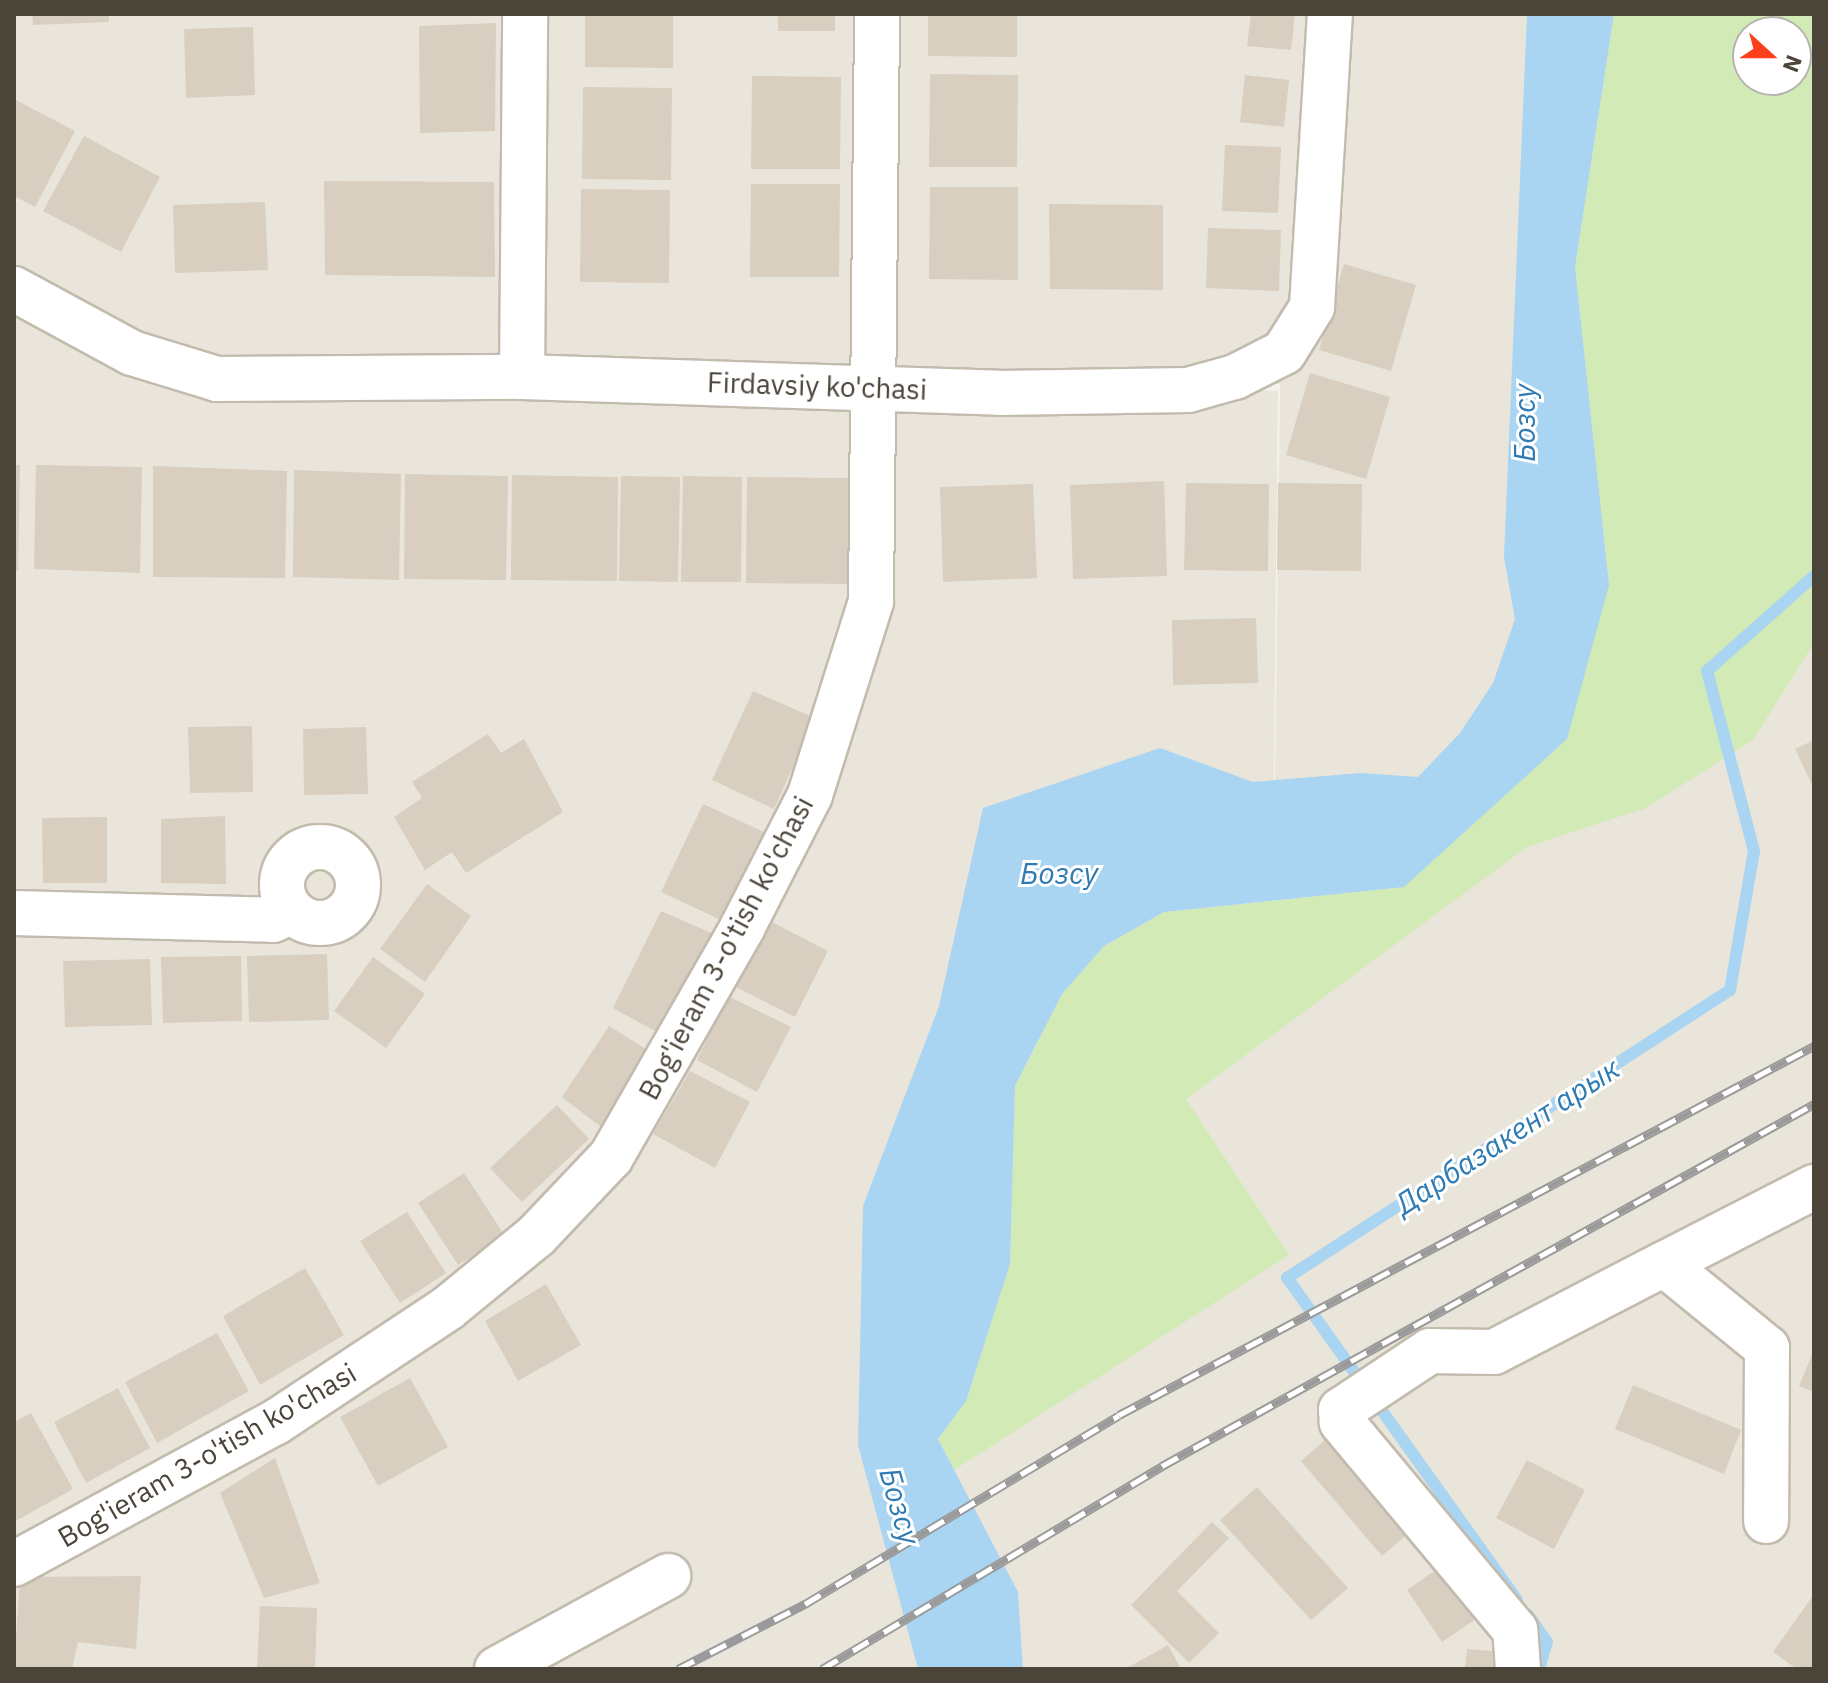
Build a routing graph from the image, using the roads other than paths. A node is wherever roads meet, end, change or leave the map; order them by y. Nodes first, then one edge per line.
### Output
1 (525, 14) edge
2 (877, 14) edge
3 (1330, 14) edge
4 (14, 289) edge
5 (522, 377) junction
6 (874, 387) junction
7 (290, 912) dead end
8 (14, 913) edge
9 (1814, 1187) edge
10 (1664, 1264) junction
11 (1766, 1521) dead end
12 (14, 1564) edge
13 (668, 1576) dead end
14 (497, 1669) edge
15 (1518, 1669) edge

1 - 5 street
2 - 6 street, Bog'ieram 3-o'tish ko'chasi
3 - 6 street, Firdavsiy ko'chasi
4 - 5 street, Firdavsiy ko'chasi
5 - 6 street, Firdavsiy ko'chasi
6 - 12 street, Bog'ieram 3-o'tish ko'chasi
7 - 8 street
9 - 10 street
10 - 11 street
10 - 15 street
13 - 14 street

